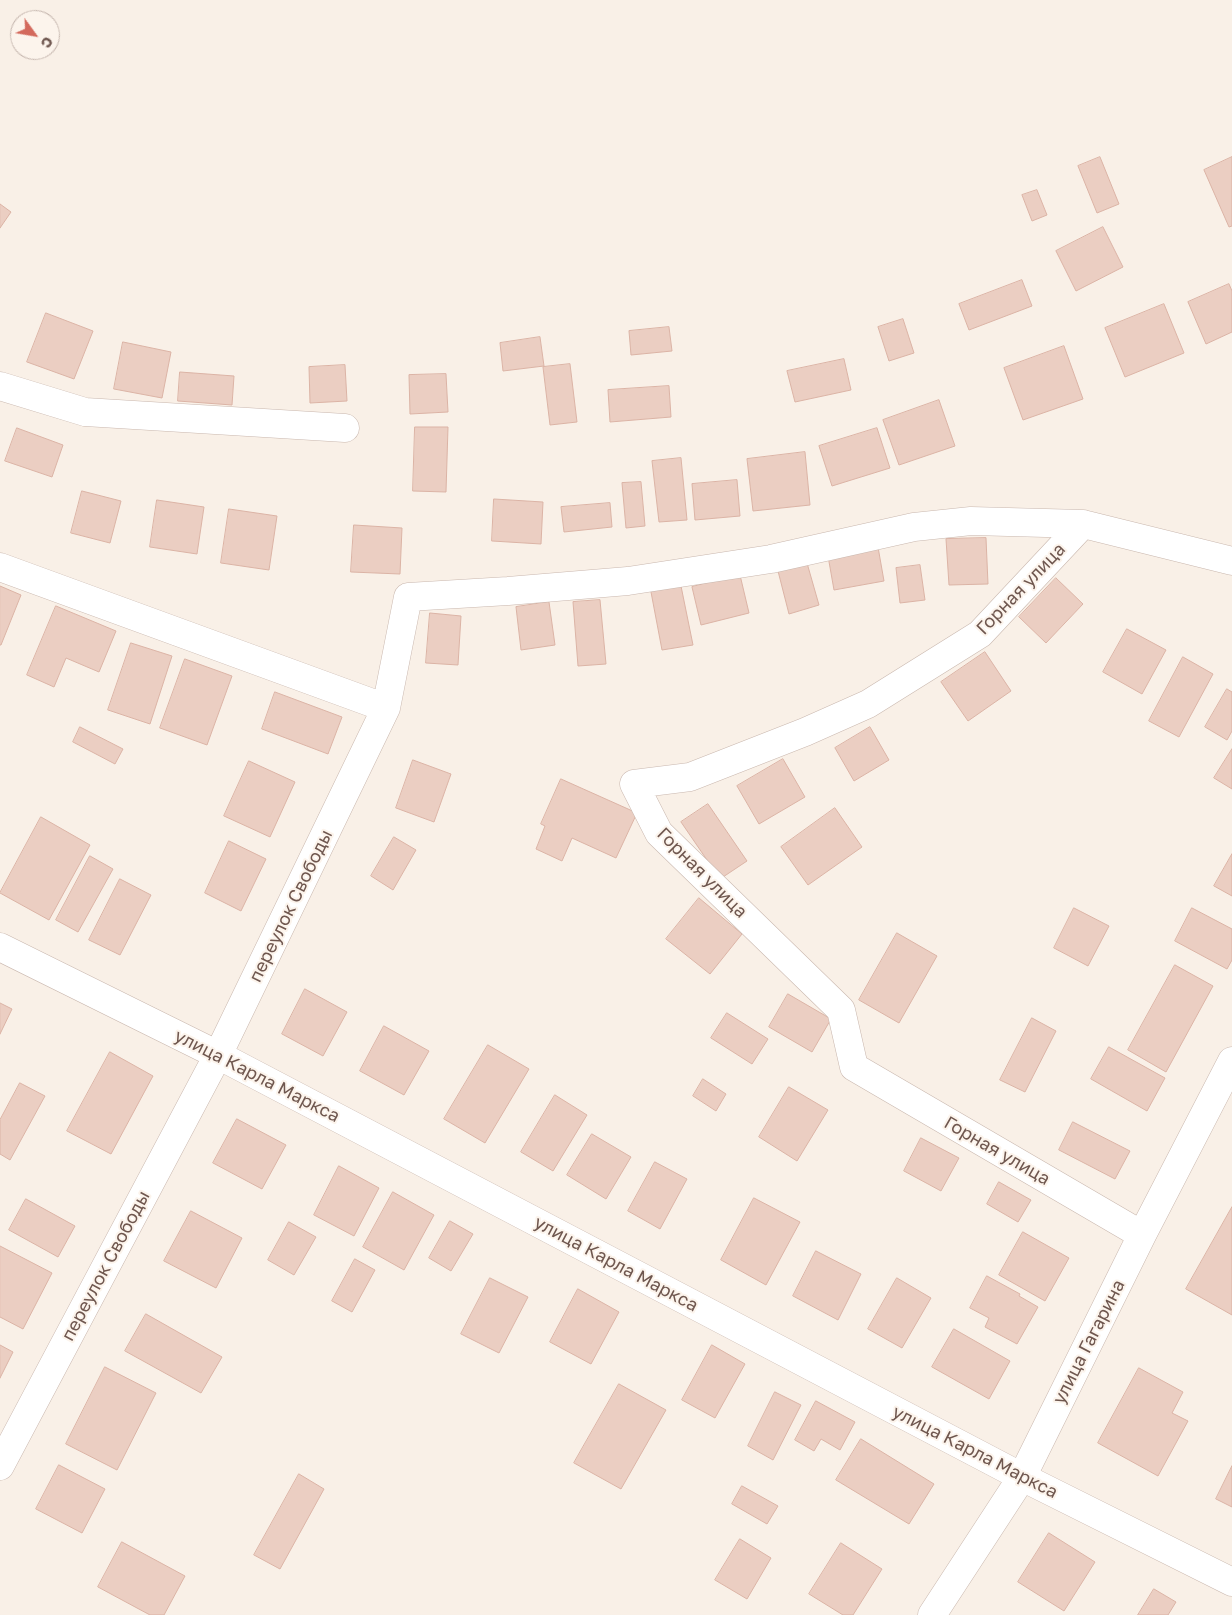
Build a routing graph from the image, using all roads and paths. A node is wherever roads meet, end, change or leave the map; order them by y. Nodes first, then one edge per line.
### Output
1 (0, 386) edge
2 (345, 428) dead end
3 (1083, 524) junction
4 (1232, 561) edge
5 (0, 567) edge
6 (386, 708) junction
7 (0, 947) edge
8 (218, 1055) junction
9 (1232, 1060) edge
10 (1142, 1235) junction
11 (0, 1466) edge
12 (1022, 1477) junction
13 (1232, 1582) edge
14 (932, 1615) edge

1 - 2 street
3 - 4 street
3 - 6 street, переулок Свободы
3 - 10 street, Горная улица
5 - 6 street
6 - 8 street, переулок Свободы
7 - 8 street, улица Карла Маркса
8 - 11 street, переулок Свободы
8 - 12 street, улица Карла Маркса
9 - 10 street, улица Гагарина
10 - 12 street, улица Гагарина
12 - 13 street, улица Карла Маркса
12 - 14 street, улица Гагарина

